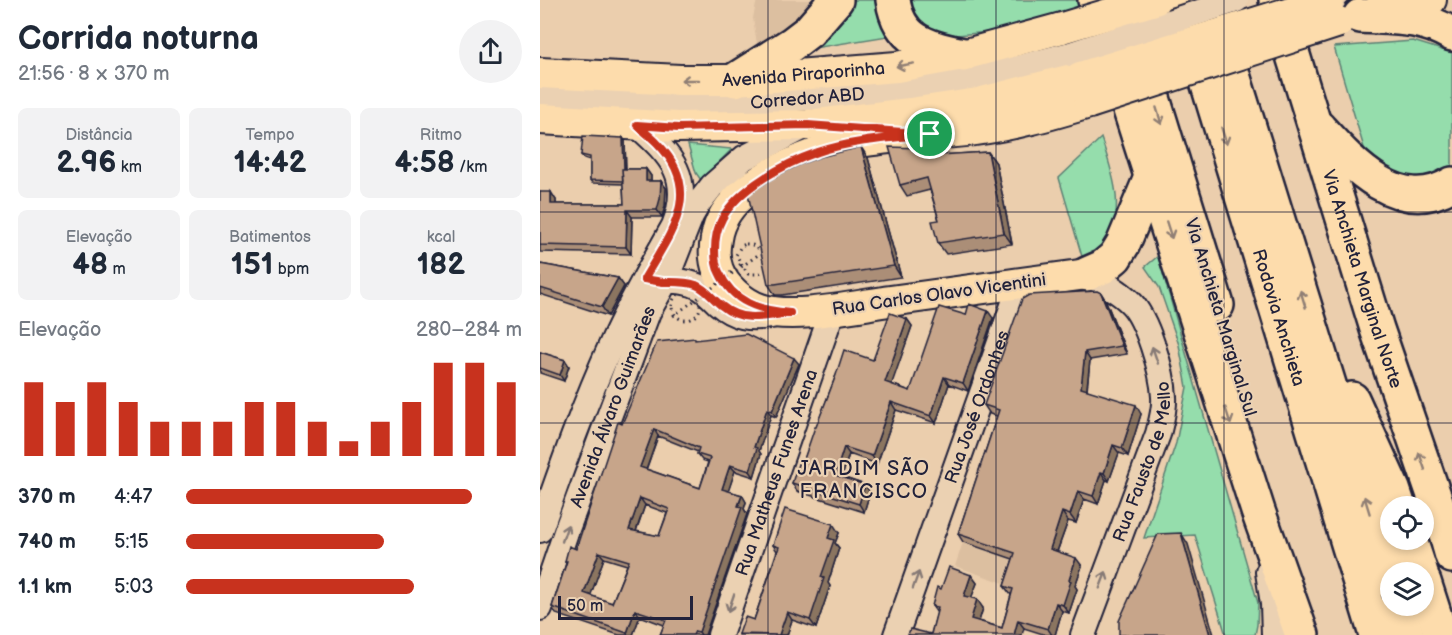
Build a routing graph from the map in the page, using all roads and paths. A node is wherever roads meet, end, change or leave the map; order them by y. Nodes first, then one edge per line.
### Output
1 (836, 0) edge
2 (893, 0) edge
3 (1095, 0) edge
4 (1123, 0) edge
5 (1155, 0) edge
6 (1182, 0) edge
7 (1210, 0) edge
8 (1236, 0) edge
9 (1276, 0) edge
10 (1431, 0) edge
11 (1343, 13) edge
12 (1452, 34) edge
13 (963, 55) junction
14 (1076, 65) junction
15 (540, 73) edge
16 (735, 80) junction
17 (540, 95) edge
18 (540, 119) edge
19 (1312, 121) junction
20 (637, 125) junction
21 (808, 125) junction
22 (930, 134) junction
23 (1152, 175) junction
24 (1452, 184) edge
25 (684, 236) junction
26 (762, 252) junction
27 (728, 261) junction
28 (1087, 274) junction
29 (655, 281) junction
30 (1021, 283) junction
31 (699, 293) junction
32 (833, 309) junction
33 (790, 313) junction
34 (674, 316) junction
35 (1282, 327) junction
36 (1318, 349) junction
37 (1395, 496) edge
38 (1258, 511) junction
39 (540, 530) edge
40 (1452, 556) edge
41 (1384, 562) edge
42 (540, 608) edge
43 (1434, 613) edge
44 (1401, 616) edge
45 (720, 635) edge
46 (896, 635) edge
47 (1083, 635) edge
48 (1274, 635) edge
49 (1302, 635) edge
50 (1318, 635) edge
51 (1353, 635) edge
52 (1376, 635) edge
53 (1407, 635) edge
54 (1441, 635) edge

1 - 16 highway
2 - 13 highway
3 - 23 highway
4 -> 50 highway, Via Anchieta Marginal Sul
5 - 14 main road, bridge
6 -> 35 highway, Rodovia Anchieta
36 -> 7 highway, Rodovia Anchieta
8 - 14 street, Corredor ABD, bridge
9 - 19 highway, Via Anchieta Marginal Norte
10 - 11 main road
11 - 12 highway
11 - 14 main road, bridge
13 - 14 main road, Avenida Piraporinha
13 -> 16 main road, Avenida Piraporinha
14 - 17 street, Corredor ABD
14 - 21 main road
14 - 22 main road
16 -> 15 main road, Avenida Piraporinha
18 - 20 main road
19 - 24 highway
40 -> 19 highway, Via Anchieta Marginal Norte
20 - 21 main road
20 - 29 street, Avenida Álvaro Guimarães
21 - 22 main road
21 - 25 street, Avenida Álvaro Guimarães
22 - 27 main road
23 - 28 highway
23 -> 38 highway
25 - 29 street, Avenida Álvaro Guimarães
25 - 31 street
26 - 27 path
26 - 27 path
26 - 34 path, bridge
27 - 31 path, bridge
27 - 33 main road, Rua Carlos Olavo Vicentini
28 - 30 main road, Rua Carlos Olavo Vicentini
47 -> 28 street, Rua Fausto de Mello
29 - 31 street, Rua Carlos Olavo Vicentini
29 - 39 street, Avenida Álvaro Guimarães
42 -> 29 street, Avenida Álvaro Guimarães
30 - 32 main road, Rua Carlos Olavo Vicentini
46 -> 30 street, Rua José Ordonhes
31 - 33 street, Rua Carlos Olavo Vicentini
31 - 34 path
31 - 34 path
32 - 33 main road, Rua Carlos Olavo Vicentini
32 -> 45 street, Rua Matheus Funes Arena
35 - 51 highway
35 - 52 highway, Rodovia Anchieta
36 - 37 highway
41 -> 36 highway, Rodovia Anchieta
38 - 48 street
38 - 49 highway
43 - 54 highway
44 - 53 highway

